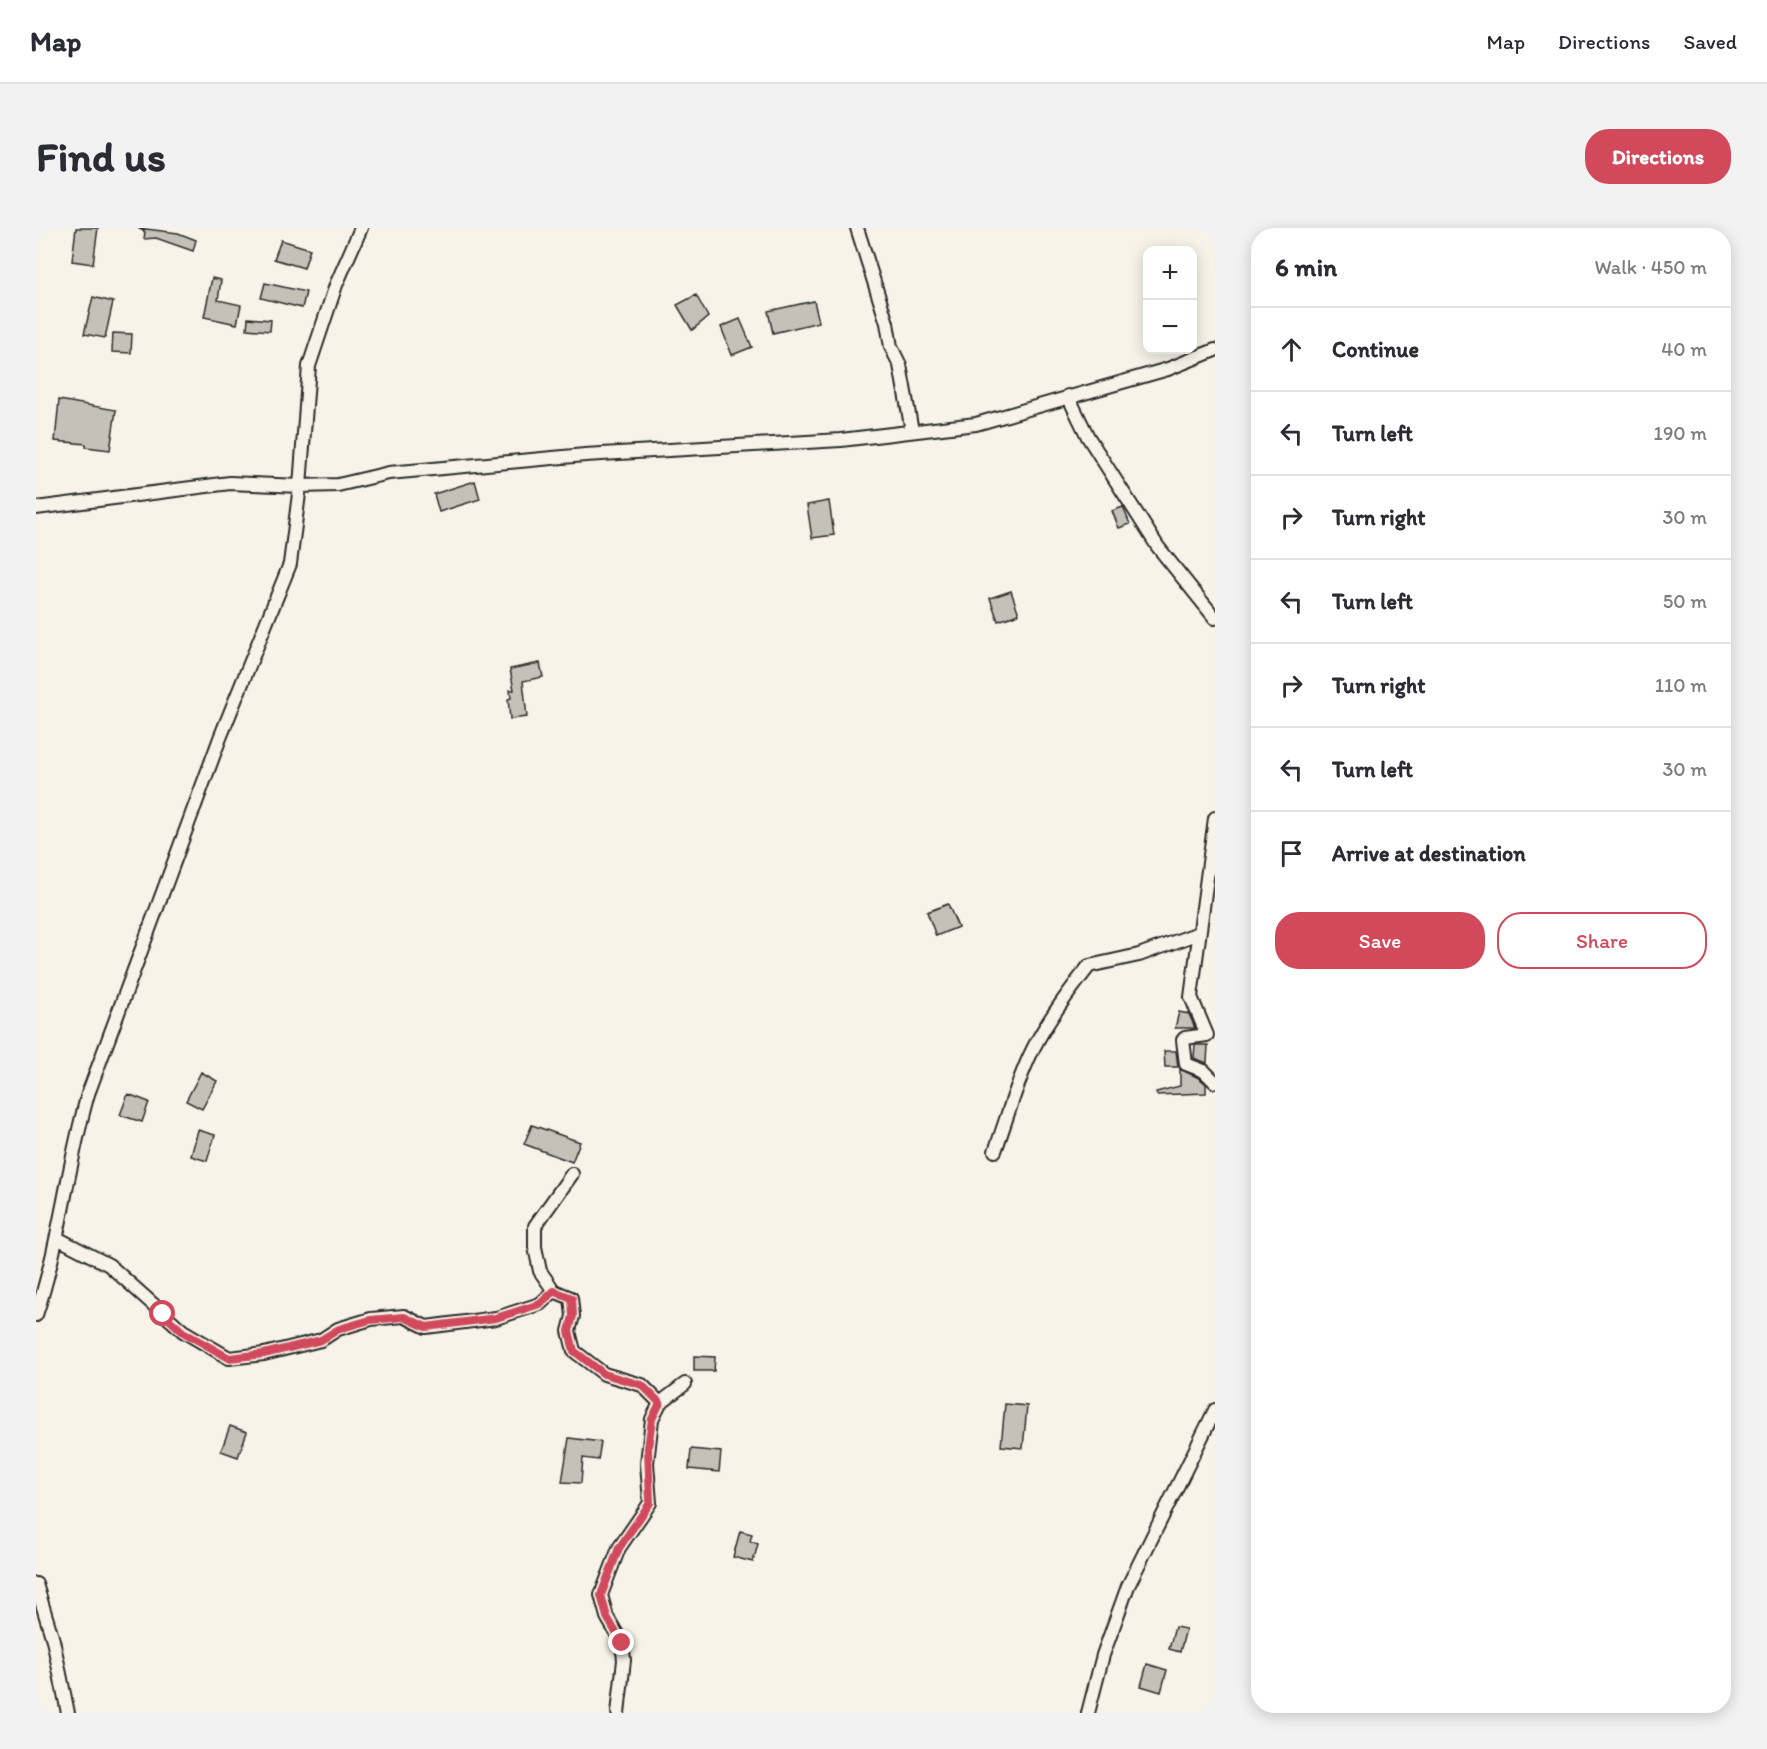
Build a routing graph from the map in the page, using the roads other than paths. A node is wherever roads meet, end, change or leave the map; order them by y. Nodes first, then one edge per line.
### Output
1 (362, 228) edge
2 (857, 228) edge
3 (1215, 350) edge
4 (1068, 396) junction
5 (912, 431) junction
6 (300, 486) junction
7 (36, 508) edge
8 (1215, 618) edge
9 (1215, 819) edge
10 (1199, 933) junction
11 (1215, 1082) edge
12 (995, 1151) dead end
13 (572, 1174) dead end
14 (57, 1238) junction
15 (554, 1291) junction
16 (39, 1292) edge
17 (36, 1315) edge
18 (685, 1384) dead end
19 (660, 1403) junction
20 (1215, 1410) edge
21 (36, 1584) edge
22 (69, 1713) edge
23 (618, 1713) edge
24 (1088, 1713) edge

1 - 6 street
2 - 5 street
3 - 4 street
4 - 5 street
4 - 8 street
5 - 6 street
6 - 7 street
6 - 14 street
9 - 10 street
10 - 11 street
10 - 12 street
13 - 15 street
14 - 15 street
14 - 16 street
15 - 19 street
16 - 17 street
18 - 19 street
19 - 23 street
20 - 24 street
21 - 22 street

